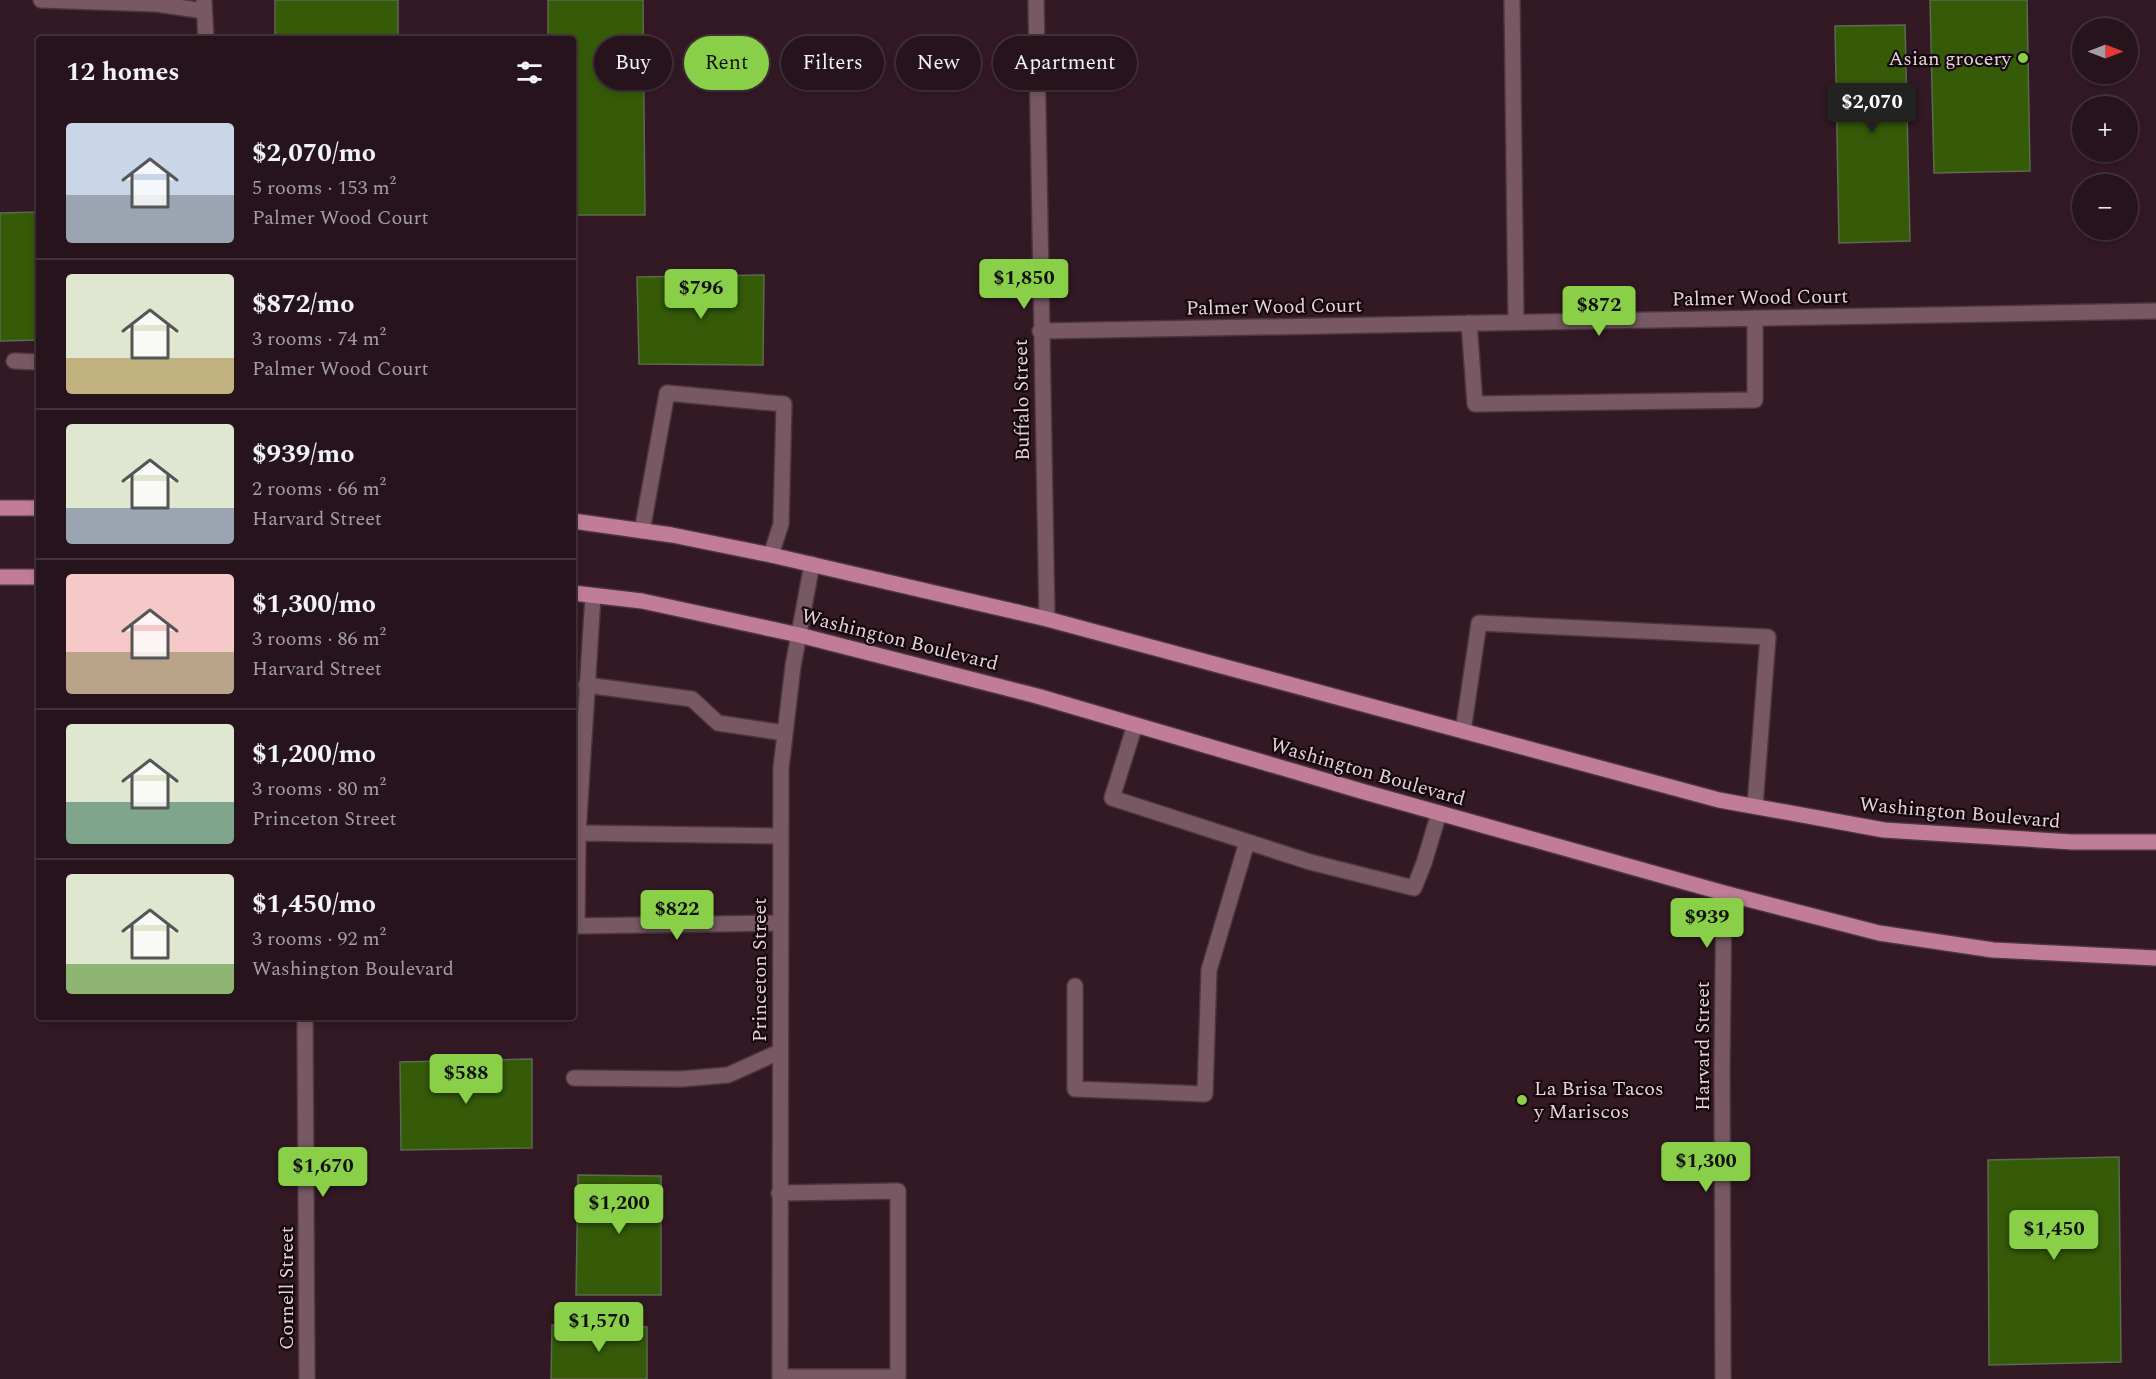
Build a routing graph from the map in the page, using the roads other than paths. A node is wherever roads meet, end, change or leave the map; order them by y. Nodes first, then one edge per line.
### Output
1 (41, 0) edge
2 (1036, 0) edge
3 (1512, 0) edge
4 (157, 2) edge
5 (204, 5) edge
6 (206, 36) edge
7 (2156, 311) edge
8 (1755, 318) junction
9 (1516, 322) junction
10 (1469, 323) junction
11 (1040, 331) junction
12 (14, 361) dead end
13 (36, 362) edge
14 (0, 508) edge
15 (36, 508) edge
16 (576, 521) edge
17 (642, 531) junction
18 (771, 555) junction
19 (812, 564) junction
20 (0, 577) edge
21 (36, 577) edge
22 (576, 593) edge
23 (593, 596) junction
24 (1047, 619) junction
25 (798, 635) junction
26 (586, 685) junction
27 (1135, 725) junction
28 (1463, 731) junction
29 (784, 733) junction
30 (1755, 806) junction
31 (1438, 813) junction
32 (578, 832) junction
33 (780, 836) junction
34 (1247, 842) junction
35 (2156, 842) edge
36 (1724, 893) junction
37 (576, 895) edge
38 (780, 923) junction
39 (576, 926) edge
40 (2156, 958) edge
41 (1075, 986) dead end
42 (305, 1020) edge
43 (779, 1052) junction
44 (574, 1078) dead end
45 (779, 1193) junction
46 (780, 1378) edge
47 (307, 1379) edge
48 (1723, 1379) edge

1 - 4 street
2 - 11 street, Buffalo Street
3 - 9 street
4 - 5 street
5 - 6 street
7 - 8 street, Palmer Wood Court
8 - 9 street, Palmer Wood Court
8 - 10 street
9 - 10 street, Palmer Wood Court
10 - 11 street, Palmer Wood Court
11 - 24 street, Buffalo Street
12 - 13 street
14 - 15 main road
16 - 17 main road, Washington Boulevard
17 - 18 main road, Washington Boulevard
17 - 18 street
18 - 19 main road, Washington Boulevard
19 - 24 main road, Washington Boulevard
19 - 25 street, Princeton Street
20 - 21 main road
22 - 23 main road, Washington Boulevard
23 - 25 main road, Washington Boulevard
23 - 26 street
24 - 28 main road, Washington Boulevard
25 - 27 main road, Washington Boulevard
25 - 29 street, Princeton Street
26 - 29 street
26 - 32 street
27 - 31 main road, Washington Boulevard
27 - 34 street
28 - 30 main road, Washington Boulevard
28 - 30 street
29 - 33 street, Princeton Street
30 - 35 main road, Washington Boulevard
31 - 34 street
31 - 36 main road, Washington Boulevard
32 - 33 street
32 - 37 street
33 - 38 street, Princeton Street
34 - 41 street
36 - 40 main road, Washington Boulevard
36 - 48 street, Harvard Street
38 - 39 street
38 - 43 street, Princeton Street
42 - 47 street, Cornell Street
43 - 44 street
43 - 45 street, Princeton Street
45 - 46 street, Princeton Street
45 - 46 street

